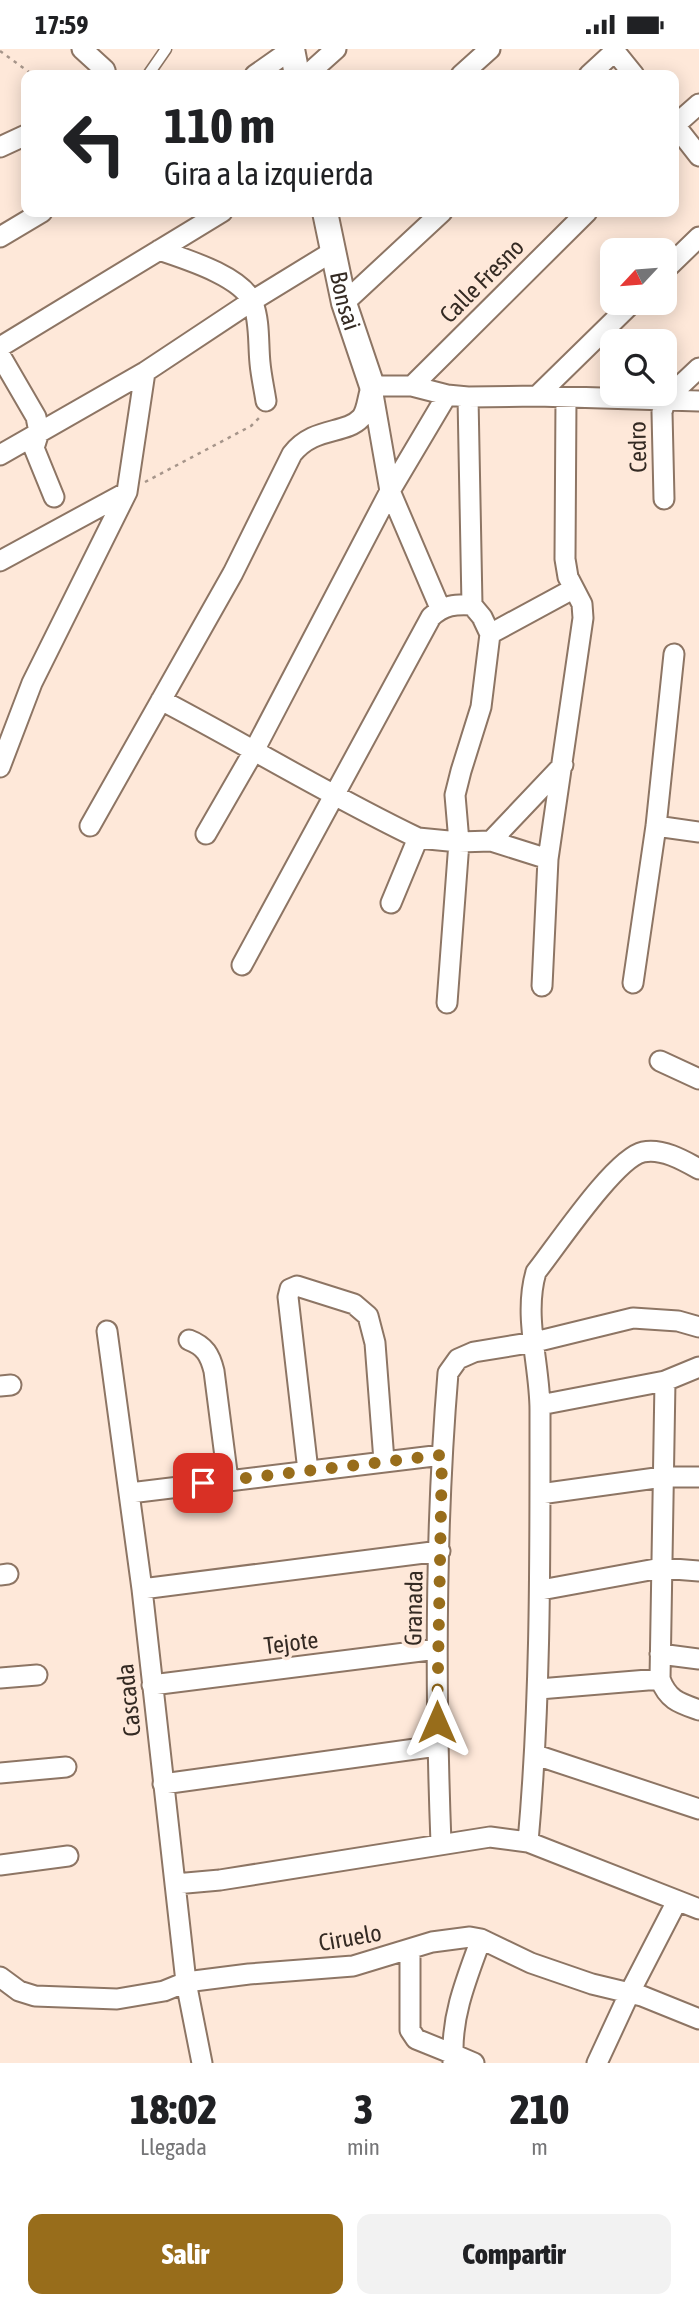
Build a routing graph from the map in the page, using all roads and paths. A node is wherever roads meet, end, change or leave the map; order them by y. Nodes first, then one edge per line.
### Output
1 (82, 49) edge
2 (166, 49) edge
3 (292, 49) edge
4 (336, 49) edge
5 (490, 49) edge
6 (614, 50) edge
7 (0, 51) edge
8 (26, 70) edge
9 (105, 70) edge
10 (151, 70) edge
11 (263, 70) edge
12 (296, 70) edge
13 (313, 70) edge
14 (467, 70) edge
15 (594, 70) edge
16 (630, 70) edge
17 (699, 104) edge
18 (679, 121) edge
19 (679, 131) edge
20 (21, 138) edge
21 (0, 148) edge
22 (699, 156) edge
23 (34, 217) edge
24 (214, 217) edge
25 (327, 217) edge
26 (437, 217) edge
27 (582, 217) edge
28 (0, 237) edge
29 (699, 237) edge
30 (159, 250) junction
31 (332, 253) junction
32 (677, 258) edge
33 (252, 301) junction
34 (344, 303) junction
35 (620, 315) edge
36 (0, 347) edge
37 (0, 355) edge
38 (699, 368) edge
39 (145, 372) junction
40 (372, 386) junction
41 (412, 386) junction
42 (677, 389) edge
43 (447, 395) junction
44 (537, 396) junction
45 (467, 397) junction
46 (566, 397) junction
47 (600, 398) edge
48 (677, 400) edge
49 (266, 401) joint
50 (699, 401) edge
51 (664, 406) edge
52 (39, 432) junction
53 (0, 455) edge
54 (390, 491) junction
55 (127, 492) junction
56 (54, 497) dead end
57 (664, 499) dead end
58 (0, 561) edge
59 (573, 589) junction
60 (472, 605) junction
61 (440, 608) junction
62 (490, 634) junction
63 (674, 654) dead end
64 (161, 700) junction
65 (255, 749) junction
66 (563, 765) junction
67 (0, 767) edge
68 (334, 794) junction
69 (90, 825) dead end
70 (656, 825) junction
71 (699, 832) edge
72 (206, 834) dead end
73 (418, 838) junction
74 (491, 841) junction
75 (459, 842) junction
76 (548, 859) junction
77 (391, 903) dead end
78 (242, 965) dead end
79 (633, 983) dead end
80 (542, 986) dead end
81 (447, 1003) dead end
82 (660, 1061) dead end
83 (699, 1079) edge
84 (699, 1169) edge
85 (699, 1327) edge
86 (107, 1331) dead end
87 (189, 1340) dead end
88 (535, 1342) junction
89 (699, 1367) edge
90 (665, 1381) junction
91 (540, 1405) junction
92 (442, 1455) junction
93 (384, 1461) junction
94 (308, 1471) junction
95 (699, 1476) edge
96 (663, 1477) junction
97 (228, 1480) junction
98 (130, 1493) junction
99 (540, 1494) junction
100 (440, 1551) junction
101 (661, 1568) junction
102 (699, 1571) edge
103 (142, 1589) junction
104 (541, 1590) junction
105 (437, 1649) junction
106 (660, 1654) junction
107 (699, 1659) edge
108 (37, 1675) dead end
109 (0, 1678) edge
110 (660, 1679) junction
111 (152, 1685) junction
112 (539, 1689) junction
113 (699, 1710) edge
114 (437, 1746) junction
115 (536, 1755) junction
116 (66, 1767) dead end
117 (0, 1773) edge
118 (163, 1784) junction
119 (699, 1809) edge
120 (528, 1842) junction
121 (441, 1843) junction
122 (68, 1856) dead end
123 (0, 1865) edge
124 (175, 1884) junction
125 (677, 1901) junction
126 (699, 1909) edge
127 (481, 1940) junction
128 (410, 1950) junction
129 (0, 1977) edge
130 (186, 1982) junction
131 (630, 1992) junction
132 (699, 2019) edge
133 (453, 2059) edge
134 (202, 2063) edge
135 (474, 2063) edge
136 (597, 2063) edge

1 - 9 street
2 - 10 lane
3 - 11 street
3 - 12 street
4 - 13 street
5 - 14 street
6 - 15 street
6 - 16 street
7 - 8 path
17 - 18 street
19 - 22 street
20 - 21 street
23 - 28 street
24 - 30 street
25 - 31 street, Bonsai
26 - 34 street
27 - 41 street, Calle Fresno
29 - 32 street
30 - 33 street
30 - 36 street
31 - 33 street
31 - 34 street, Bonsai
33 - 39 street
33 - 49 street
34 - 40 street, Bonsai
35 - 44 street
37 - 52 street
38 - 42 street, Cedro
39 - 52 street
39 - 55 street
40 - 41 street
40 - 54 street
40 - 64 street
41 - 43 street
43 - 45 street
43 - 54 street
44 - 45 street
44 - 46 street
45 - 60 street
46 - 47 street
46 - 59 street
48 - 50 street
49 - 55 path
51 - 57 street, Cedro
52 - 53 street
52 - 56 street
54 - 61 street
54 - 65 street
55 - 58 street
55 - 67 street
59 - 62 street
59 - 66 street
60 - 61 street
60 - 62 street
61 - 68 street
62 - 75 street
63 - 70 street
64 - 65 street
64 - 69 street
65 - 68 street
65 - 72 street
66 - 74 street
66 - 76 street
68 - 73 street
68 - 78 street
70 - 71 street
70 - 79 street
73 - 75 street
73 - 77 street
74 - 75 street
74 - 76 street
75 - 81 street
76 - 80 street
82 - 83 street
84 - 88 street
85 - 88 street
86 - 98 street, Cascada
87 - 97 street
88 - 91 street
88 - 92 street, Granada
89 - 90 street
90 - 91 street
90 - 96 street
91 - 99 street
92 - 93 street
92 - 100 street, Granada
93 - 94 street
93 - 94 street
94 - 97 street
95 - 96 street
96 - 99 street
96 - 101 street
97 - 98 street
98 - 103 street, Cascada
99 - 104 street
100 - 103 street
100 - 105 street, Granada
101 - 102 street
101 - 104 street
101 - 106 street
103 - 111 street, Cascada
104 - 112 street
105 - 111 street, Tejote
105 - 114 street, Granada
106 - 107 street
106 - 110 street
108 - 109 street
110 - 112 street
110 - 113 street
111 - 118 street, Cascada
112 - 115 street
114 - 118 street
114 - 121 street, Granada
115 - 119 street
115 - 120 street
116 - 117 street
118 - 124 street, Cascada
120 - 121 street
120 - 125 street
121 - 124 street
122 - 123 street
124 - 130 street, Cascada
125 - 126 street
125 - 131 street
127 - 128 street, Ciruelo
127 - 131 street, Ciruelo
127 - 133 street
128 - 130 street, Ciruelo
128 - 133 street
129 - 130 street, Ciruelo
130 - 134 street, Cascada
131 - 132 street, Ciruelo
131 - 136 street
133 - 135 street

